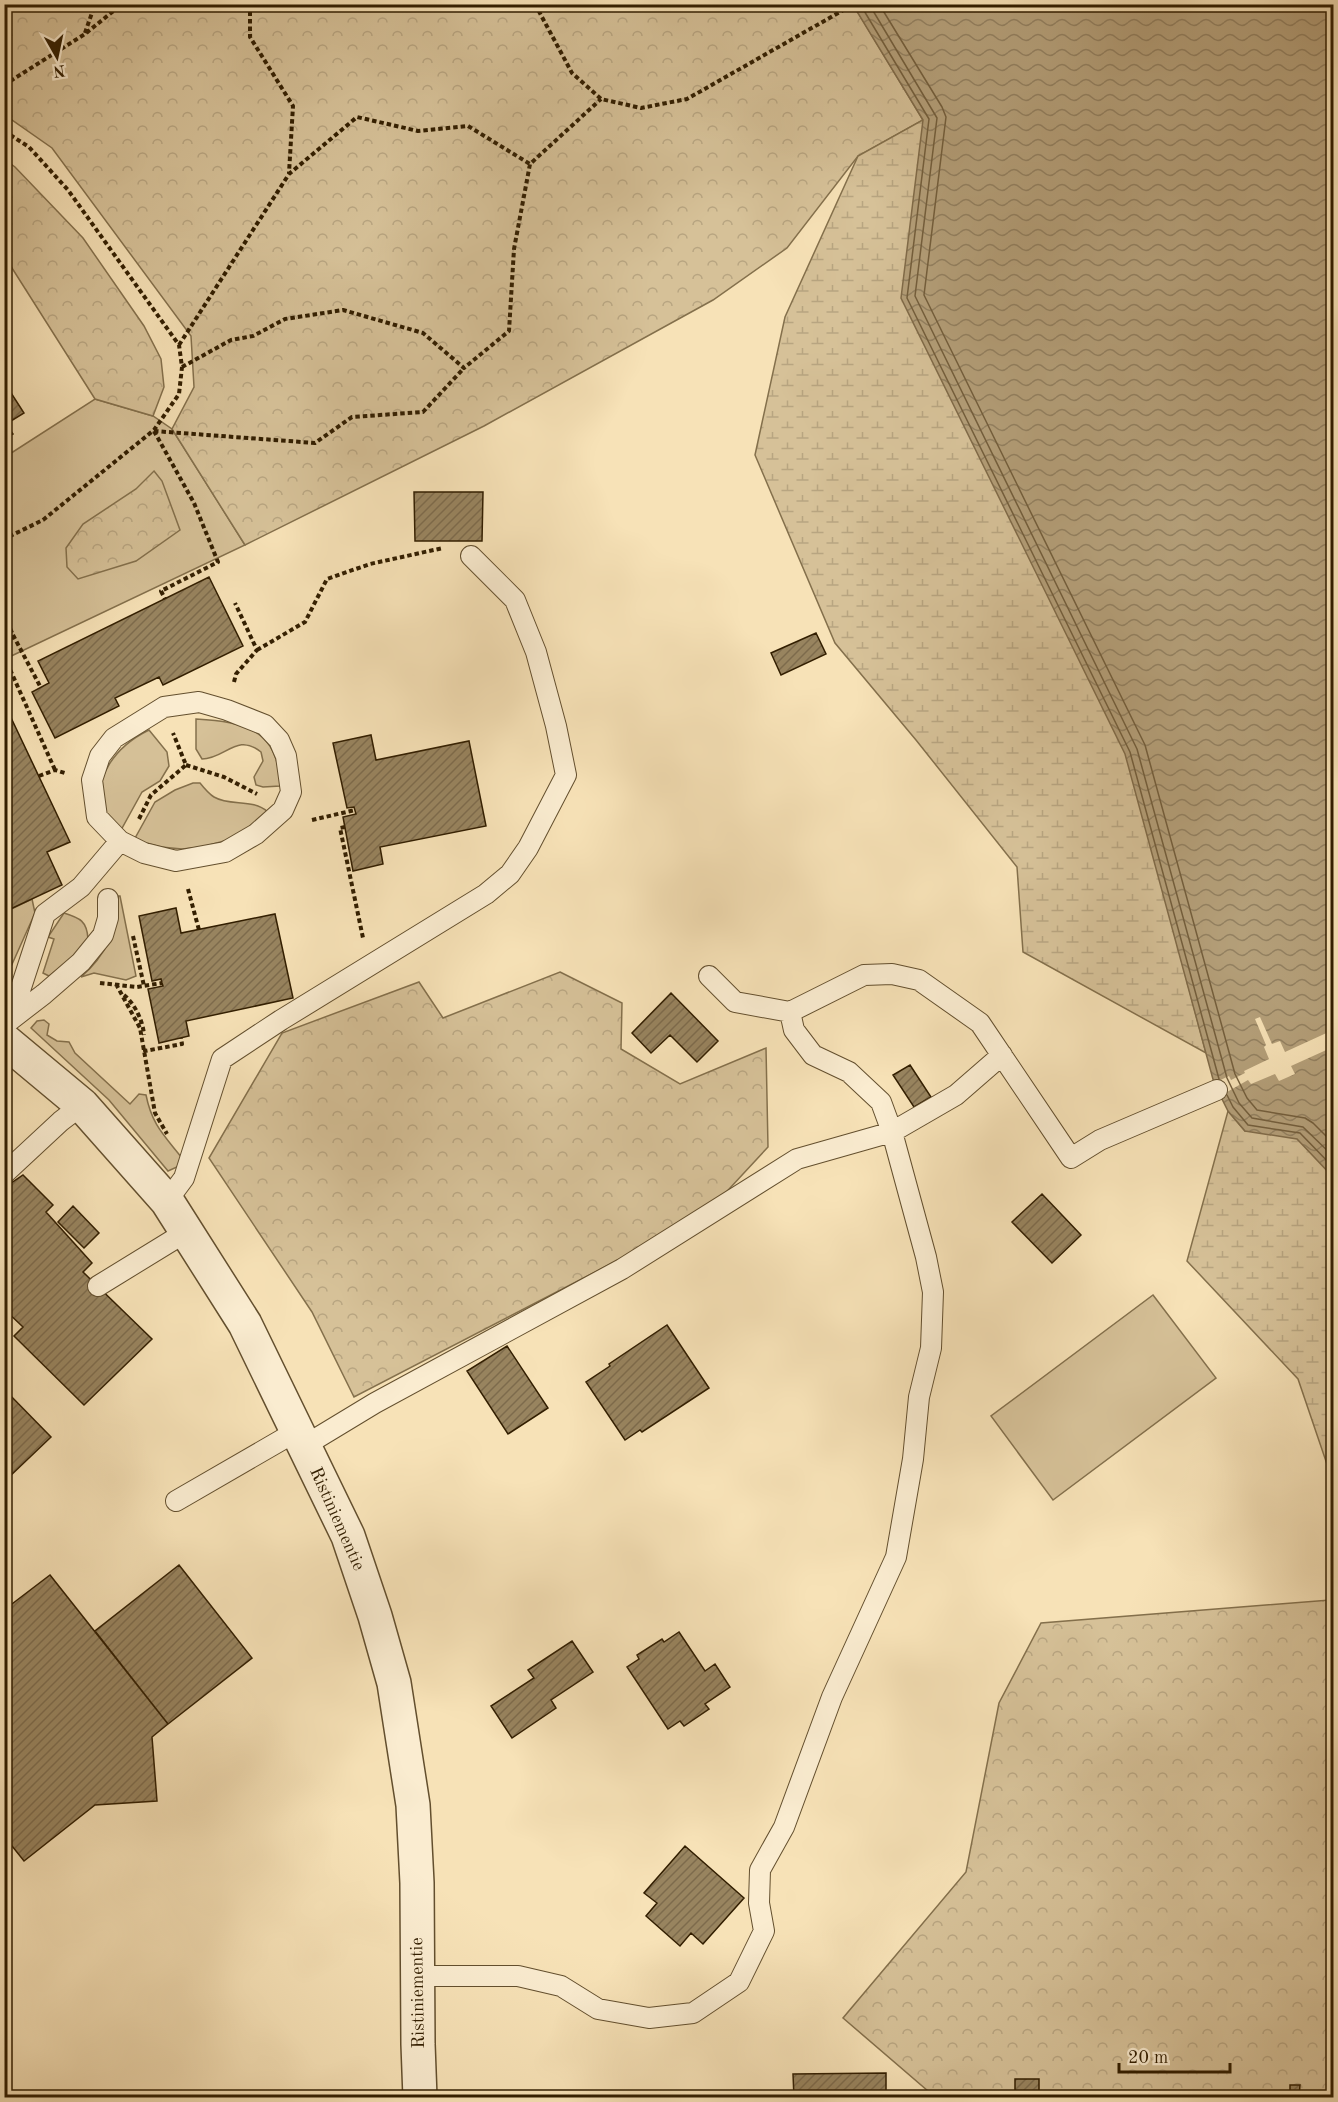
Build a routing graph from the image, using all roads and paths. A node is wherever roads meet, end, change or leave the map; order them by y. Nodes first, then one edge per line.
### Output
1 (95, 4) edge
2 (122, 4) edge
3 (250, 4) edge
4 (535, 4) edge
5 (854, 4) edge
6 (85, 34) junction
7 (4, 85) edge
8 (602, 99) junction
9 (4, 131) edge
10 (530, 164) junction
11 (289, 174) junction
12 (179, 345) junction
13 (182, 367) junction
14 (465, 368) junction
15 (154, 430) junction
16 (4, 539) edge
17 (471, 556) joint
18 (165, 599) dead end
19 (235, 603) dead end
20 (4, 615) edge
21 (13, 635) junction
22 (4, 650) edge
23 (257, 650) junction
24 (4, 656) edge
25 (40, 688) dead end
26 (164, 707) junction
27 (227, 710) junction
28 (186, 765) junction
29 (55, 770) dead end
30 (285, 806) junction
31 (355, 810) dead end
32 (345, 827) dead end
33 (123, 843) junction
34 (188, 889) dead end
35 (108, 899) dead end
36 (199, 930) dead end
37 (369, 966) junction
38 (709, 976) dead end
39 (116, 984) dead end
40 (790, 1012) junction
41 (7, 1028) edge
42 (181, 1038) dead end
43 (146, 1051) junction
44 (1002, 1055) junction
45 (1217, 1090) dead end
46 (82, 1105) junction
47 (892, 1132) junction
48 (191, 1158) junction
49 (4, 1174) edge
50 (167, 1201) junction
51 (186, 1232) junction
52 (98, 1286) dead end
53 (301, 1439) junction
54 (176, 1501) dead end
55 (417, 1976) junction
56 (420, 2097) edge

1 - 6 path
2 - 6 path
3 - 11 path
4 - 8 path
5 - 8 path
6 - 7 path
8 - 10 path
9 - 12 path
10 - 11 path
10 - 14 path
11 - 12 path
12 - 13 path
13 - 14 path
13 - 15 path
14 - 15 path
15 - 16 path
15 - 18 path
17 - 23 path
17 - 37 lane
19 - 23 path
20 - 21 path
21 - 22 path
21 - 25 path
23 - 27 path
24 - 29 path
26 - 27 lane
26 - 28 path
26 - 33 lane
27 - 30 lane
28 - 30 path
28 - 33 path
30 - 31 path
30 - 33 lane
32 - 37 path
33 - 41 lane
34 - 36 path
35 - 41 lane
37 - 48 lane
38 - 40 lane
39 - 43 path
40 - 44 lane
40 - 47 lane
41 - 46 street, Ristiniementie
42 - 43 path
43 - 48 path
44 - 45 lane
44 - 47 lane
46 - 49 lane
46 - 50 street, Ristiniementie
47 - 53 lane
47 - 55 lane
48 - 50 lane
50 - 51 street, Ristiniementie
51 - 52 lane
51 - 53 street, Ristiniementie
53 - 54 lane
53 - 55 street, Ristiniementie
55 - 56 street, Ristiniementie

